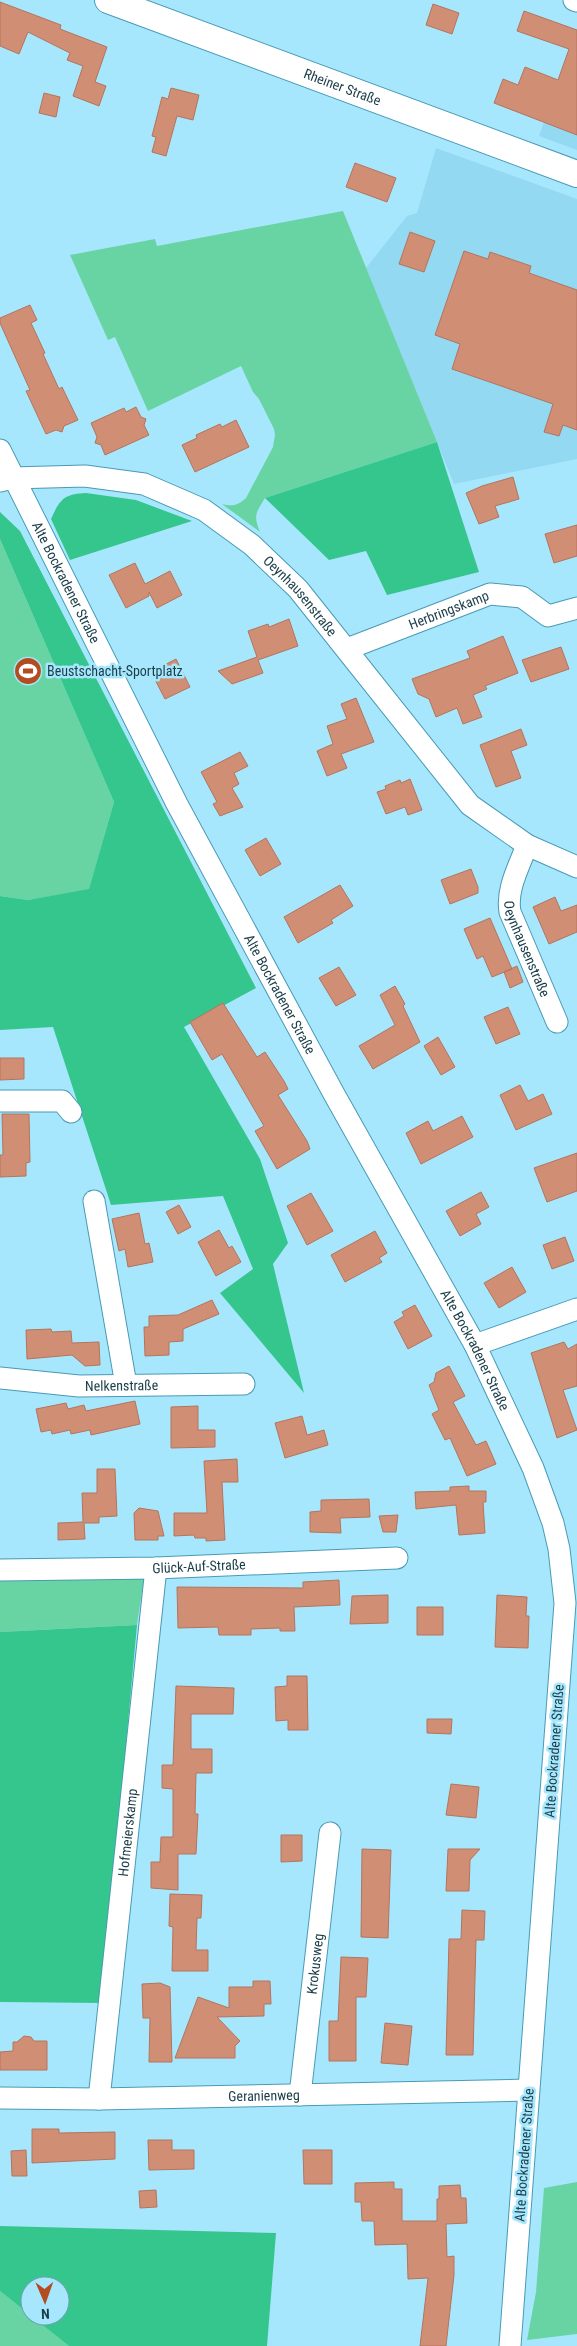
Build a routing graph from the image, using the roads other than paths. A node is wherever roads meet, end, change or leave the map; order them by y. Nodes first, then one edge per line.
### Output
1 (108, 0) edge
2 (577, 174) edge
3 (0, 450) edge
4 (6, 479) edge
5 (577, 608) edge
6 (348, 649) junction
7 (527, 846) junction
8 (577, 867) edge
9 (557, 1022) dead end
10 (0, 1101) edge
11 (71, 1112) dead end
12 (94, 1201) dead end
13 (577, 1309) edge
14 (475, 1344) junction
15 (0, 1378) edge
16 (244, 1384) dead end
17 (126, 1385) junction
18 (397, 1558) dead end
19 (156, 1568) junction
20 (0, 1570) edge
21 (330, 1833) dead end
22 (528, 2090) junction
23 (300, 2095) junction
24 (0, 2098) edge
25 (99, 2099) junction
26 (510, 2346) edge

1 - 2 main road, Rheiner Straße
3 - 4 street, Alte Bockradener Straße
4 - 6 street, Oeynhausenstraße
4 - 14 street, Alte Bockradener Straße
5 - 6 street, Herbringskamp
6 - 7 street, Oeynhausenstraße
7 - 8 street, Oeynhausenstraße
7 - 9 street, Oeynhausenstraße
10 - 11 street
12 - 17 street
13 - 14 street
14 - 22 street, Alte Bockradener Straße
15 - 17 street, Nelkenstraße
16 - 17 street, Nelkenstraße
18 - 19 street, Glück-Auf-Straße
19 - 20 street, Glück-Auf-Straße
19 - 25 street, Hofmeierskamp
21 - 23 street, Krokusweg
22 - 23 street, Geranienweg
22 - 26 street, Alte Bockradener Straße
23 - 25 street, Geranienweg
24 - 25 street, Geranienweg

